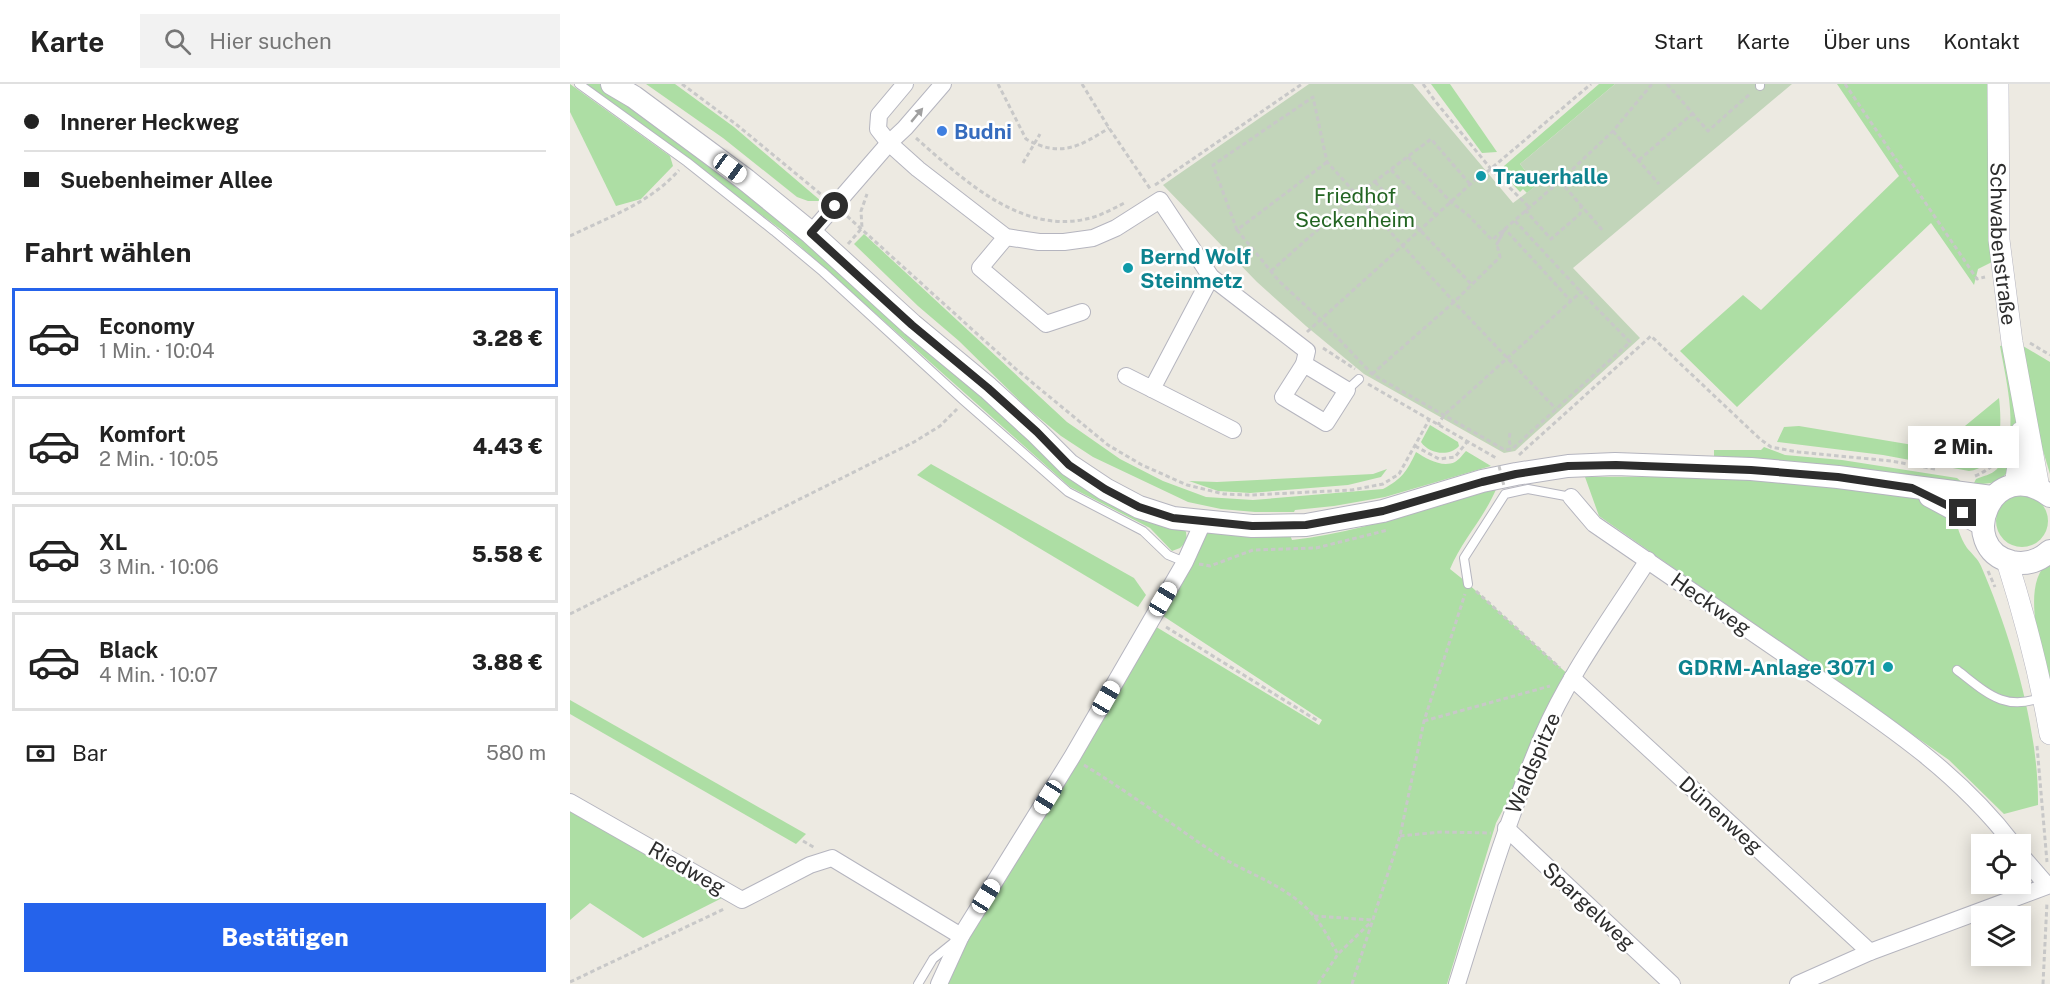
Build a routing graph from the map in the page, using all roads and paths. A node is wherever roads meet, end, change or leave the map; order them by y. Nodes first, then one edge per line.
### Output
1 (579, 84) edge
2 (612, 84) edge
3 (634, 84) edge
4 (682, 84) edge
5 (905, 84) edge
6 (943, 84) edge
7 (998, 84) edge
8 (1082, 84) edge
9 (1302, 84) edge
10 (1423, 84) edge
11 (1591, 84) edge
12 (1652, 84) edge
13 (1667, 84) edge
14 (1845, 84) edge
15 (1998, 84) edge
16 (1760, 85) edge
17 (1692, 114) junction
18 (905, 128) junction
19 (1109, 128) junction
20 (1613, 131) junction
21 (1040, 134) dead end
22 (888, 143) junction
23 (1033, 143) junction
24 (1408, 157) junction
25 (1639, 160) junction
26 (687, 162) junction
27 (1327, 162) junction
28 (1023, 163) dead end
29 (1491, 169) junction
30 (1391, 170) junction
31 (1487, 172) dead end
32 (1474, 180) dead end
33 (1560, 181) junction
34 (1375, 182) junction
35 (1470, 184) junction
36 (1659, 184) dead end
37 (867, 192) dead end
38 (1357, 195) junction
39 (1130, 199) dead end
40 (1451, 202) junction
41 (1581, 206) junction
42 (1529, 207) junction
43 (1525, 210) junction
44 (1436, 216) junction
45 (822, 220) junction
46 (1514, 220) junction
47 (862, 228) junction
48 (1504, 229) junction
49 (1237, 230) junction
50 (1420, 230) junction
51 (1604, 232) dead end
52 (570, 236) edge
53 (1006, 237) junction
54 (1402, 244) junction
55 (1271, 271) junction
56 (2003, 275) junction
57 (1211, 277) junction
58 (1471, 284) junction
59 (1581, 292) junction
60 (1571, 301) junction
61 (1454, 302) junction
62 (1082, 312) dead end
63 (1320, 319) junction
64 (1296, 342) junction
65 (1507, 358) junction
66 (1304, 364) junction
67 (1372, 374) junction
68 (1126, 376) dead end
69 (1353, 385) junction
70 (1152, 389) junction
71 (963, 400) junction
72 (2023, 404) junction
73 (1556, 409) junction
74 (1444, 415) junction
75 (1429, 420) junction
76 (1438, 425) junction
77 (1233, 430) dead end
78 (1510, 433) dead end
79 (1467, 442) junction
80 (1415, 446) junction
81 (2004, 447) dead end
82 (1512, 449) junction
83 (1519, 454) dead end
84 (1496, 459) dead end
85 (1891, 461) dead end
86 (1499, 466) dead end
87 (1969, 479) dead end
88 (2015, 485) junction
89 (1912, 488) junction
90 (1505, 490) junction
91 (2045, 492) edge
92 (1571, 497) joint
93 (1992, 497) junction
94 (1204, 520) junction
95 (1982, 524) junction
96 (2041, 557) edge
97 (1648, 560) junction
98 (1185, 562) junction
99 (1997, 564) junction
100 (1468, 584) junction
101 (1999, 595) dead end
102 (570, 614) edge
103 (1152, 618) junction
104 (2028, 630) junction
105 (1957, 670) dead end
106 (1572, 678) junction
107 (2044, 696) junction
108 (1318, 721) dead end
109 (1424, 721) junction
110 (2043, 740) edge
111 (1072, 757) junction
112 (570, 802) edge
113 (1506, 828) junction
114 (2005, 834) edge
115 (1400, 836) junction
116 (2031, 866) edge
117 (2049, 885) edge
118 (742, 900) junction
119 (1314, 915) junction
120 (1372, 921) junction
121 (962, 936) junction
122 (1870, 952) junction
123 (1338, 954) junction
124 (2050, 968) edge
125 (2045, 969) junction
126 (570, 982) edge
127 (918, 984) edge
128 (939, 984) edge
129 (1318, 984) edge
130 (1353, 984) edge
131 (1457, 984) edge
132 (1672, 984) edge
133 (1798, 984) edge
134 (2043, 984) edge

1 - 26 lane
2 - 45 main road
3 - 45 main road
4 - 45 path
5 - 22 street
18 -> 6 street
7 - 23 path
8 - 19 path
9 - 19 path
10 - 29 path
11 - 29 path
12 - 20 path
13 - 17 path
14 - 56 path
15 - 56 street, Schwabenstraße
16 - 17 path
17 - 25 path
18 - 22 street
18 - 39 path
19 - 23 path
20 - 25 path
20 - 33 path
21 - 23 path
22 - 45 street
22 - 53 street
23 - 28 path
24 - 30 path
24 - 35 path
24 - 40 path
25 - 36 path
26 - 52 path
26 - 71 lane
27 - 38 path
27 - 49 path
27 - 49 path
29 - 31 path
29 - 42 path
30 - 34 path
30 - 44 path
32 - 35 path
33 - 41 path
33 - 42 path
34 - 38 path
34 - 50 path
35 - 40 path
37 - 47 path
38 - 54 path
38 - 55 path
40 - 44 path
40 - 48 path
41 - 43 path
41 - 51 path
42 - 43 path
43 - 46 path
44 - 50 path
45 - 47 path
45 - 94 main road
46 - 48 path
46 - 59 path
47 - 80 path
48 - 58 path
48 - 60 path
49 - 55 path
50 - 54 path
50 - 58 path
53 - 57 street
53 - 62 street
54 - 61 path
54 - 63 path
55 - 63 path
56 - 72 street, Schwabenstraße
57 - 64 street
57 - 70 street
58 - 61 path
59 - 60 path
59 - 73 path
60 - 65 path
61 - 65 path
61 - 67 path
63 - 64 path
63 - 67 path
64 - 66 street
64 - 69 path
65 - 73 path
65 - 74 path
66 - 69 street
66 - 69 street
67 - 74 path
68 - 70 street
69 - 75 path
70 - 77 street
71 - 98 lane
71 - 102 path
72 - 88 street, Schwabenstraße
72 - 91 street, Schwabenstraße
73 - 82 path
74 - 76 path
74 - 82 path
75 - 76 path
75 - 80 path
76 - 79 path
78 - 82 path
79 - 80 path
79 - 84 path
81 - 87 path
83 - 85 path
86 - 90 path, bridge
88 - 91 main road
88 - 93 main road
89 - 93 main road
89 - 94 main road
89 - 95 main road
90 - 92 lane, Heckweg
90 - 100 lane
92 - 97 street, Heckweg
93 - 95 main road
94 - 98 street
95 - 99 main road
96 - 99 main road
96 - 104 street
97 - 106 street, Waldspitze
97 - 114 street, Heckweg
98 - 103 street
99 - 101 path
99 - 104 street
100 - 106 path
100 - 109 path
103 - 108 path
103 - 111 street
104 - 107 street
105 - 107 lane
106 - 109 path
106 - 113 street, Waldspitze
106 - 122 street, Dünenweg
107 - 110 street
109 - 115 path
110 - 117 path
111 - 119 path
111 - 121 street
112 - 118 street, Riedweg
113 - 115 path
113 - 131 street, Waldspitze
113 - 132 street, Spargelweg
115 - 120 path
116 - 117 street
117 - 122 street
117 - 125 path
118 - 121 street, Riedweg
118 - 126 path
119 - 120 path
119 - 123 path
120 - 123 path
120 - 130 path
121 - 127 lane
121 - 128 street
122 - 133 street
123 - 129 path
124 - 125 path
125 - 134 path

